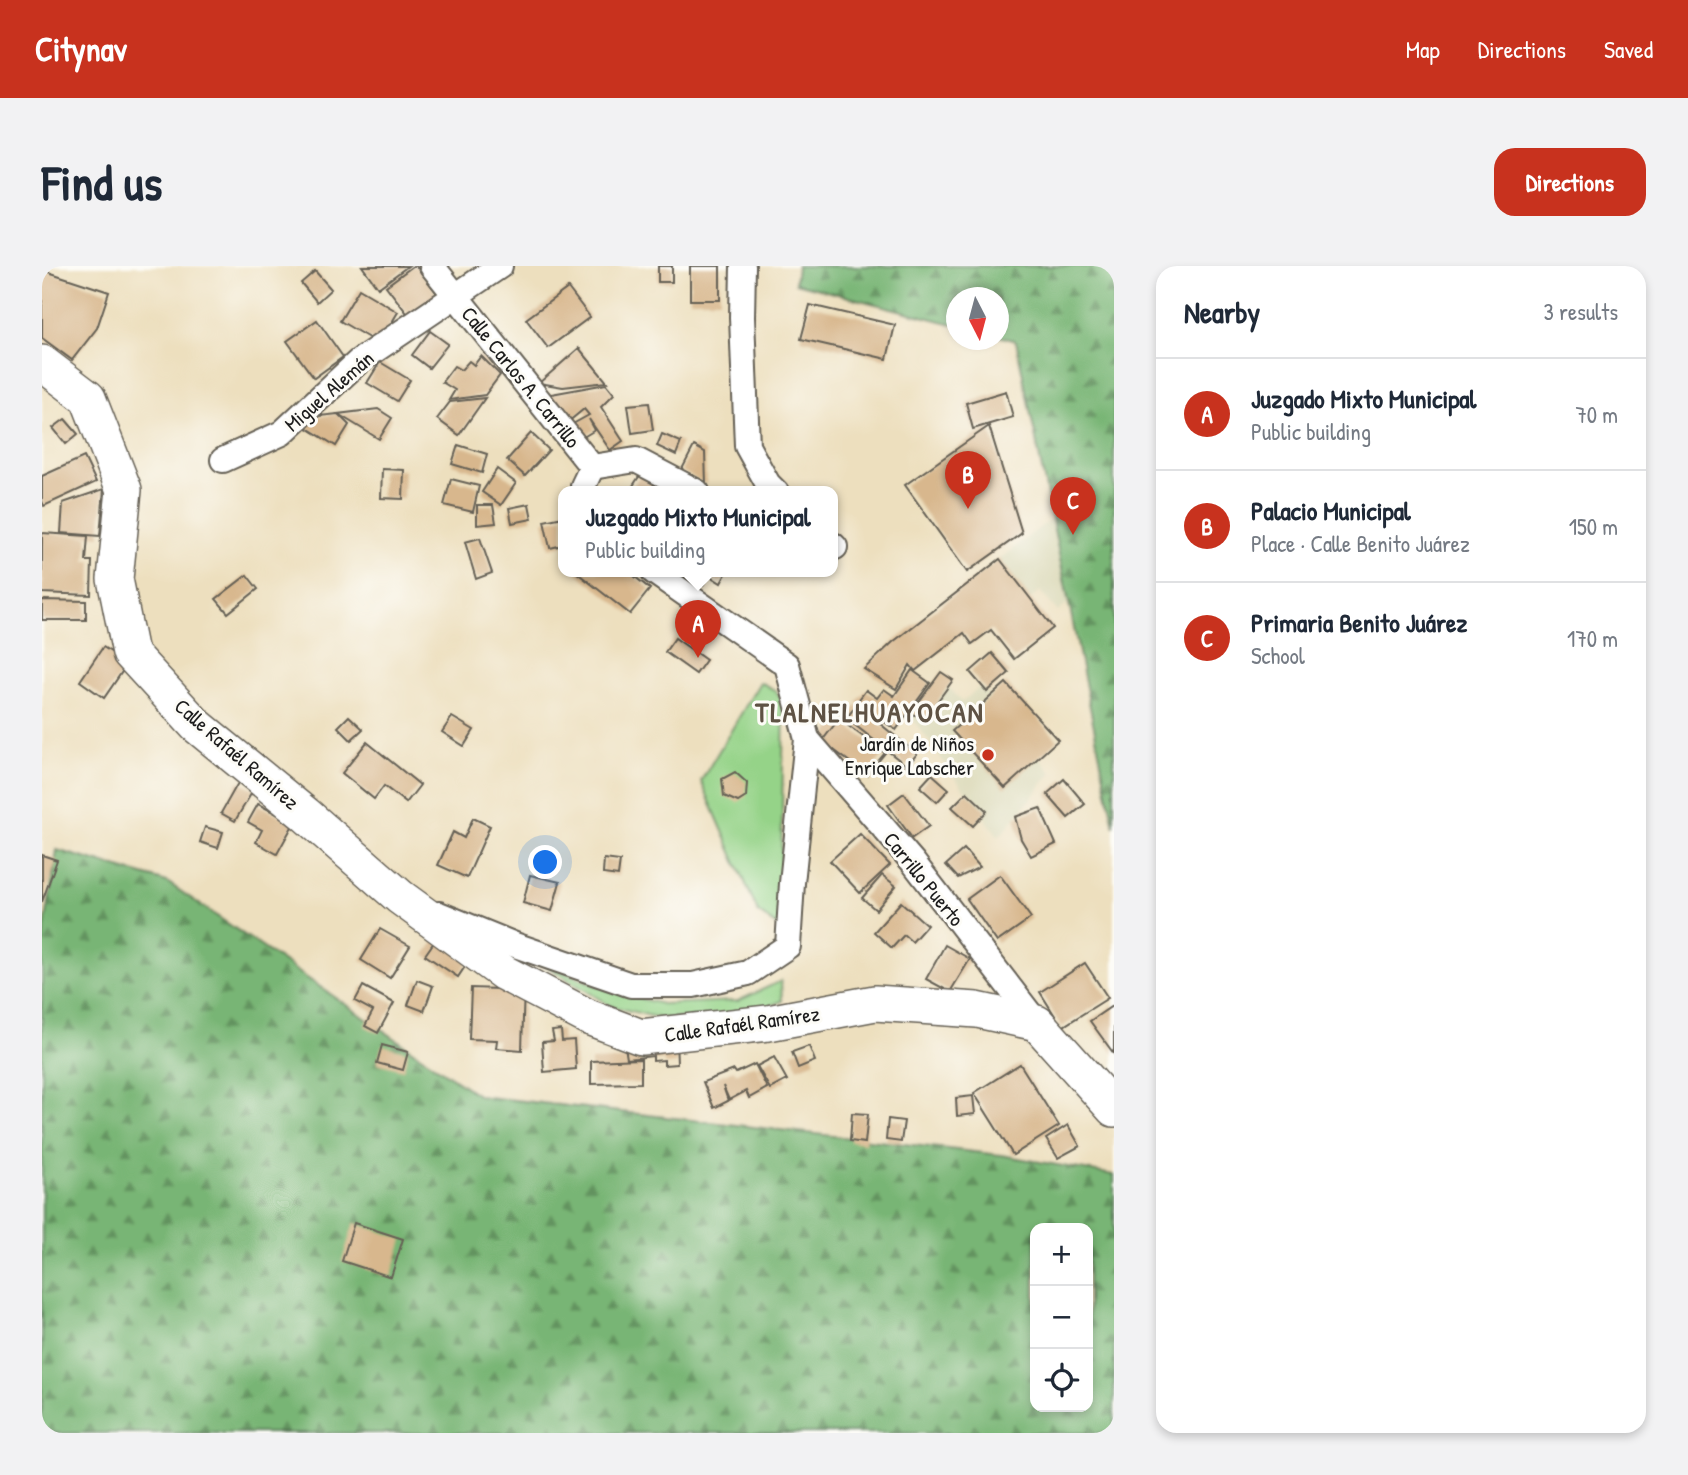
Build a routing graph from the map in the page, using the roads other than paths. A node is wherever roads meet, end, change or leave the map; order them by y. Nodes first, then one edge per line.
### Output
1 (432, 266) edge
2 (500, 266) edge
3 (743, 266) edge
4 (456, 297) junction
5 (42, 363) edge
6 (223, 460) dead end
7 (592, 467) junction
8 (583, 486) edge
9 (686, 486) edge
10 (770, 486) edge
11 (661, 577) edge
12 (807, 739) junction
13 (400, 897) junction
14 (1037, 1023) junction
15 (1114, 1109) edge

1 - 4 street, Calle Carlos A. Carrillo
2 - 4 street, Miguel Alemán
3 - 10 street
4 - 6 street, Miguel Alemán
4 - 7 street, Calle Carlos A. Carrillo
5 - 13 main road, Calle Rafaél Ramírez
7 - 8 street, Calle Carlos A. Carrillo
7 - 9 street
11 - 12 street
12 - 13 street, Calle Rafaél Ramírez
12 - 14 street, Carrillo Puerto
13 - 14 main road, Calle Rafaél Ramírez
14 - 15 main road

